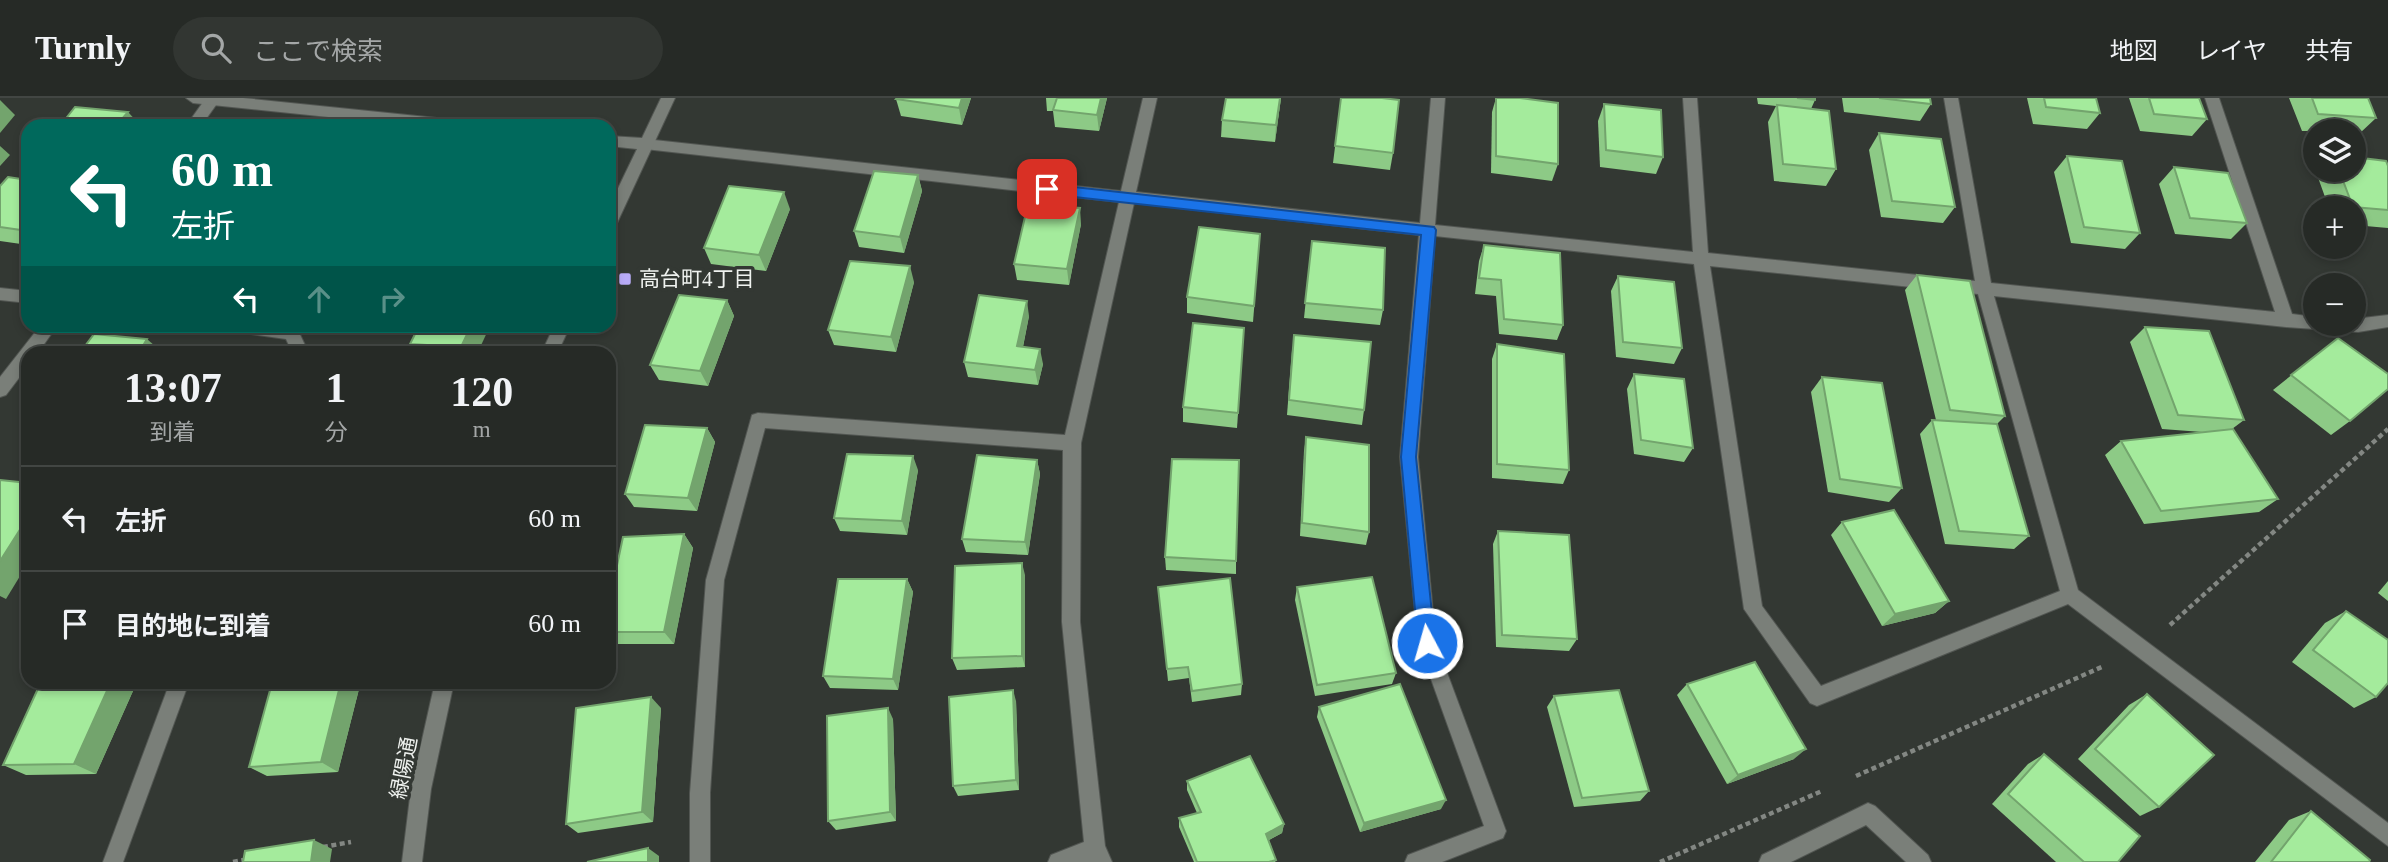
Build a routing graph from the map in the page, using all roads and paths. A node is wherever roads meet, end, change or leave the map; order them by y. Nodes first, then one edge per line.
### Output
1 (193, 98) edge
2 (668, 98) edge
3 (1150, 98) edge
4 (1438, 98) edge
5 (1690, 98) edge
6 (1951, 98) edge
7 (2212, 98) edge
8 (213, 99) edge
9 (198, 119) edge
10 (400, 119) edge
11 (616, 142) edge
12 (645, 144) junction
13 (1128, 198) junction
14 (616, 208) edge
15 (1429, 230) junction
16 (1701, 259) junction
17 (1984, 287) junction
18 (0, 294) edge
19 (21, 296) edge
20 (2286, 321) junction
21 (2388, 321) edge
22 (2303, 322) edge
23 (2366, 325) edge
24 (21, 363) edge
25 (0, 390) edge
26 (2388, 429) edge
27 (1072, 443) junction
28 (2070, 595) junction
29 (2144, 649) junction
30 (177, 689) edge
31 (443, 689) edge
32 (1851, 778) dead end
33 (1826, 789) dead end
34 (2388, 836) edge
35 (351, 842) dead end
36 (311, 849) edge
37 (1098, 855) edge
38 (259, 858) edge
39 (113, 862) edge
40 (233, 862) edge
41 (412, 862) edge
42 (700, 862) edge
43 (1058, 862) edge
44 (1415, 862) edge
45 (1660, 862) edge
46 (1769, 862) edge
47 (1921, 862) edge

1 - 8 street
2 - 12 street
3 - 13 street
4 - 15 street
5 - 16 street
6 - 17 street
7 - 20 street
8 - 9 street
8 - 10 street
11 - 12 street
12 - 13 street
12 - 14 street
13 - 15 street
13 - 27 street
15 - 16 street
15 - 44 street
16 - 17 street
16 - 28 street
17 - 20 street
17 - 28 street
18 - 19 street
20 - 22 street
21 - 23 street
24 - 25 street
26 - 29 path
27 - 37 street
27 - 42 street
28 - 29 street
29 - 32 path
29 - 34 street
30 - 39 street
31 - 41 street, 緑陽通
33 - 45 path
35 - 36 path
37 - 43 street
38 - 40 path
46 - 47 street

